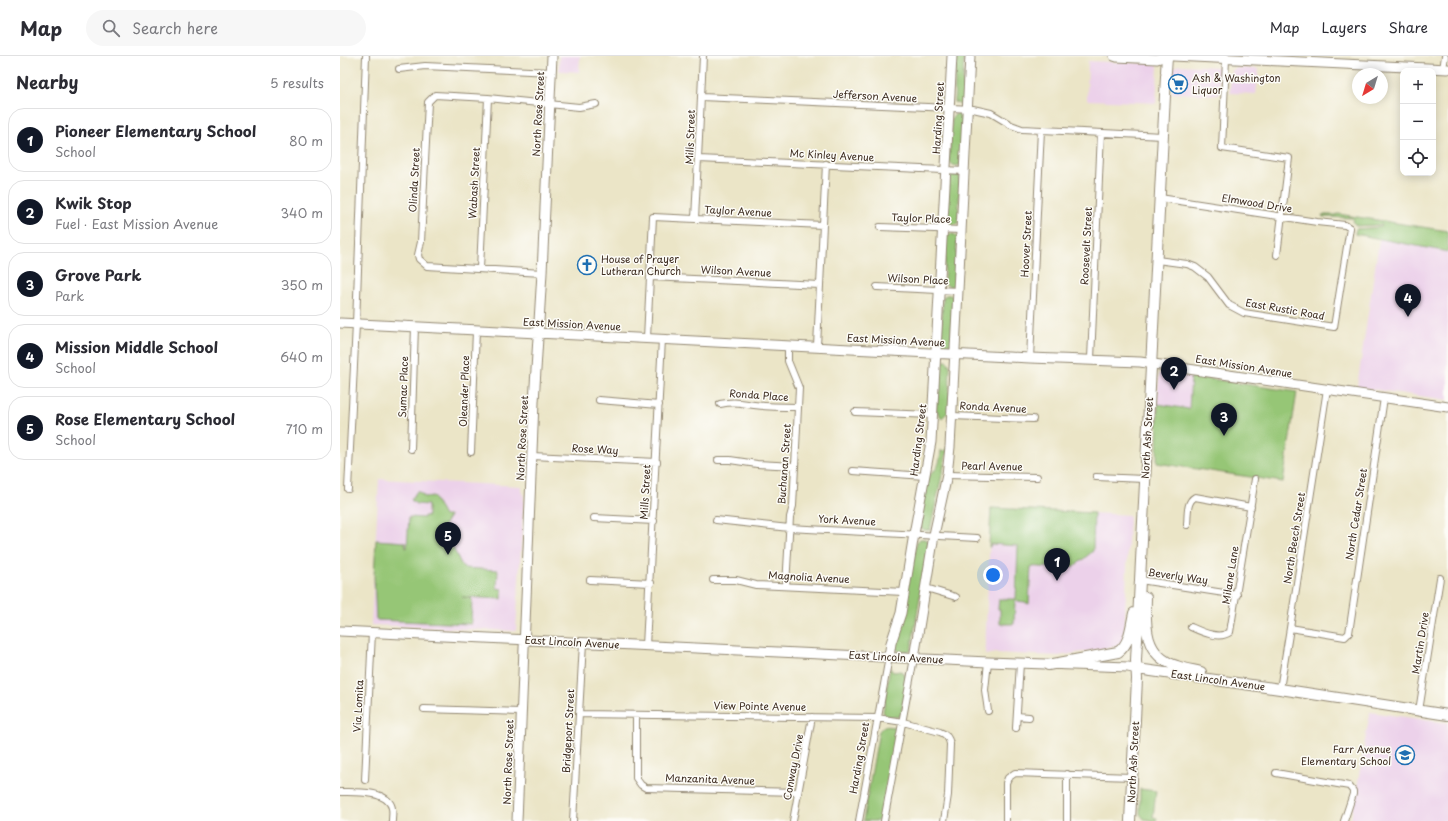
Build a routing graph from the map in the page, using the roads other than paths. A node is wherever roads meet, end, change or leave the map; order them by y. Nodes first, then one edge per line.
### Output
1 (366, 56) edge
2 (552, 56) edge
3 (703, 56) edge
4 (952, 56) edge
5 (970, 56) edge
6 (1114, 56) edge
7 (1167, 56) edge
8 (1173, 56) edge
9 (1445, 56) edge
10 (1226, 58) junction
11 (1332, 60) edge
12 (399, 69) dead end
13 (1446, 69) edge
14 (551, 72) junction
15 (701, 97) junction
16 (488, 98) junction
17 (550, 104) junction
18 (596, 104) dead end
19 (950, 109) junction
20 (968, 109) junction
21 (1041, 130) junction
22 (1101, 133) junction
23 (1163, 136) junction
24 (699, 159) junction
25 (826, 164) junction
26 (946, 170) junction
27 (965, 171) junction
28 (1160, 198) junction
29 (1282, 217) junction
30 (695, 219) junction
31 (823, 225) junction
32 (880, 227) dead end
33 (943, 229) junction
34 (961, 230) junction
35 (1277, 255) dead end
36 (1157, 260) junction
37 (480, 269) junction
38 (542, 273) junction
39 (650, 277) junction
40 (820, 285) junction
41 (877, 287) dead end
42 (939, 290) junction
43 (958, 291) junction
44 (340, 323) edge
45 (356, 324) junction
46 (415, 326) junction
47 (1334, 327) joint
48 (476, 331) junction
49 (538, 333) junction
50 (647, 338) junction
51 (662, 339) junction
52 (788, 345) junction
53 (817, 346) junction
54 (936, 353) junction
55 (955, 354) junction
56 (1030, 358) junction
57 (1091, 359) junction
58 (1151, 363) junction
59 (1327, 389) junction
60 (1384, 398) junction
61 (599, 400) dead end
62 (720, 404) dead end
63 (659, 405) junction
64 (798, 407) junction
65 (1448, 407) edge
66 (855, 412) dead end
67 (933, 415) junction
68 (952, 416) junction
69 (1033, 419) dead end
70 (411, 449) dead end
71 (471, 452) dead end
72 (532, 456) junction
73 (718, 460) dead end
74 (657, 462) junction
75 (795, 466) junction
76 (853, 471) dead end
77 (947, 475) junction
78 (925, 476) junction
79 (1037, 477) dead end
80 (1096, 477) dead end
81 (1145, 479) junction
82 (1255, 479) dead end
83 (348, 489) dead end
84 (1251, 507) junction
85 (594, 518) dead end
86 (716, 520) dead end
87 (654, 521) junction
88 (1187, 525) dead end
89 (789, 528) junction
90 (914, 534) junction
91 (934, 535) junction
92 (977, 538) dead end
93 (1440, 578) dead end
94 (590, 580) dead end
95 (714, 580) dead end
96 (1140, 580) junction
97 (651, 583) junction
98 (786, 586) junction
99 (926, 588) junction
100 (904, 592) junction
101 (1139, 592) junction
102 (1237, 595) junction
103 (956, 597) dead end
104 (1191, 627) dead end
105 (1290, 628) junction
106 (340, 630) edge
107 (372, 632) junction
108 (524, 640) junction
109 (583, 643) junction
110 (646, 646) junction
111 (889, 657) junction
112 (914, 658) junction
113 (988, 662) junction
114 (1020, 664) junction
115 (1048, 665) junction
116 (1137, 669) junction
117 (1280, 689) junction
118 (424, 708) dead end
119 (988, 711) dead end
120 (1420, 711) junction
121 (521, 712) junction
122 (579, 714) junction
123 (636, 715) junction
124 (1448, 715) edge
125 (1017, 716) junction
126 (812, 717) junction
127 (1029, 717) dead end
128 (877, 718) junction
129 (902, 722) junction
130 (1016, 728) dead end
131 (1067, 774) junction
132 (1276, 774) dead end
133 (1132, 777) junction
134 (365, 780) dead end
135 (340, 792) edge
136 (798, 792) junction
137 (392, 821) edge
138 (517, 821) edge
139 (573, 821) edge
140 (793, 821) edge
141 (859, 821) edge
142 (884, 821) edge
143 (944, 821) edge
144 (1006, 821) edge
145 (1067, 821) edge
146 (1130, 821) edge
147 (1344, 821) edge

1 - 45 street
2 - 14 main road, North Rose Street
3 - 15 street, Mills Street
4 - 19 main road, Harding Street
5 - 20 main road
6 - 7 main road
7 - 23 main road, North Ash Street
8 - 10 main road
9 - 13 street
10 - 11 main road
10 - 29 street
11 - 13 main road
12 - 14 street
14 - 17 main road, North Rose Street
15 - 19 street, Jefferson Avenue
15 - 24 street, Mills Street
16 - 17 street
16 - 37 street, Wabash Street
16 - 37 street, Olinda Street
17 - 18 street
17 - 38 main road, North Rose Street
19 - 20 street, Jefferson Avenue
19 - 26 main road, Harding Street
20 - 21 street, Jefferson Avenue
20 - 27 main road
21 - 22 street, Jefferson Avenue
21 - 56 street, Hoover Street
22 - 23 street, Jefferson Avenue
22 - 57 street, Roosevelt Street
23 - 28 main road, North Ash Street
24 - 25 street, Mc Kinley Avenue
24 - 30 street, Mills Street
25 - 26 street, Mc Kinley Avenue
25 - 31 street
26 - 27 street, Mc Kinley Avenue
26 - 33 main road, Harding Street
27 - 34 main road
28 - 29 street, Elmwood Drive
28 - 36 main road, North Ash Street
29 - 35 street
29 - 47 street, Elmwood Drive
30 - 31 street, Taylor Avenue
30 - 39 street, Taylor Avenue
31 - 40 street
32 - 33 street, Taylor Place
33 - 34 street, Taylor Place
33 - 42 main road, Harding Street
34 - 43 main road
36 - 47 street, East Rustic Road
36 - 58 main road, North Ash Street
37 - 38 street
38 - 49 main road, North Rose Street
39 - 40 street, Wilson Avenue
39 - 50 street
40 - 53 street
41 - 42 street, Wilson Place
42 - 43 street, Wilson Place
42 - 54 main road, Harding Street
43 - 55 main road
44 - 45 main road, East Mission Avenue
45 - 46 main road, East Mission Avenue
45 - 83 street
46 - 48 main road, East Mission Avenue
46 - 70 street, Sumac Place
48 - 49 main road, East Mission Avenue
48 - 71 street, Oleander Place
49 - 50 main road, East Mission Avenue
49 - 72 main road, North Rose Street
50 - 51 main road, East Mission Avenue
51 - 52 main road, East Mission Avenue
51 - 63 street, Mills Street
52 - 53 main road, East Mission Avenue
52 - 64 street, Buchanan Street
53 - 54 main road, East Mission Avenue
54 - 55 main road, East Mission Avenue
54 - 67 main road, Harding Street
55 - 56 main road, East Mission Avenue
55 - 68 main road
56 - 57 main road, East Mission Avenue
57 - 58 main road, East Mission Avenue
58 - 59 main road, East Mission Avenue
58 - 81 main road, North Ash Street
59 - 60 main road, East Mission Avenue
59 - 105 street, North Beech Street
60 - 65 main road, East Mission Avenue
60 - 105 street, North Cedar Street
61 - 63 street
62 - 64 street, Ronda Place
63 - 74 street, Mills Street
64 - 75 street, Buchanan Street
66 - 67 street
67 - 78 main road, Harding Street
68 - 69 street, Ronda Avenue
68 - 77 main road
72 - 74 street, Rose Way
72 - 108 main road, North Rose Street
73 - 75 street
74 - 87 street, Mills Street
75 - 89 street, Buchanan Street
76 - 78 street
77 - 79 street, Pearl Avenue
77 - 91 main road
78 - 90 main road, Harding Street
80 - 81 street
81 - 96 main road, North Ash Street
82 - 84 street, Milane Lane
84 - 88 street
84 - 102 street, Milane Lane
85 - 87 street
86 - 89 street, York Avenue
87 - 97 street, Mills Street
89 - 90 street, York Avenue
89 - 98 street, Buchanan Street
90 - 91 street, York Avenue
90 - 100 main road, Harding Street
91 - 92 street, York Avenue
91 - 99 main road
93 - 120 street, Martin Drive
94 - 97 street
95 - 98 street, Magnolia Avenue
96 - 101 main road, North Ash Street
96 - 102 street, Beverly Way
96 - 117 main road
97 - 110 street, Mills Street
98 - 100 street, Magnolia Avenue
99 - 103 street
99 - 112 main road
100 - 111 main road, Harding Street
101 - 115 main road
101 - 116 main road, North Ash Street
102 - 104 street, Milane Lane
105 - 117 street, North Beech Street
106 - 107 main road, East Lincoln Avenue
107 - 108 main road, East Lincoln Avenue
107 - 134 street, Via Lomita
108 - 109 main road, East Lincoln Avenue
108 - 121 main road, North Rose Street
109 - 110 main road, East Lincoln Avenue
109 - 122 street, Bridgeport Street
110 - 111 main road, East Lincoln Avenue
111 - 112 main road, East Lincoln Avenue
111 - 128 street, Harding Street
112 - 113 main road, East Lincoln Avenue
112 - 129 street
113 - 114 main road, East Lincoln Avenue
113 - 119 street
114 - 115 main road, East Lincoln Avenue
114 - 125 street
115 - 116 main road, East Lincoln Avenue
116 - 117 main road, East Lincoln Avenue
116 - 133 main road, North Ash Street
117 - 120 main road, East Lincoln Avenue
118 - 121 street
120 - 124 main road, East Lincoln Avenue
121 - 138 main road, North Rose Street
122 - 123 street, View Pointe Avenue
122 - 139 street, Bridgeport Street
123 - 126 street, View Pointe Avenue
123 - 136 street, Manzanita Avenue
125 - 127 street
125 - 130 street
126 - 128 street, View Pointe Avenue
126 - 136 street, Conway Drive
128 - 129 street, View Pointe Avenue
128 - 141 street, Harding Street
129 - 142 street
129 - 143 street, View Pointe Avenue
131 - 133 street
131 - 144 street
131 - 145 street
132 - 147 street
133 - 146 main road, North Ash Street
135 - 137 street
136 - 140 street, Conway Drive

